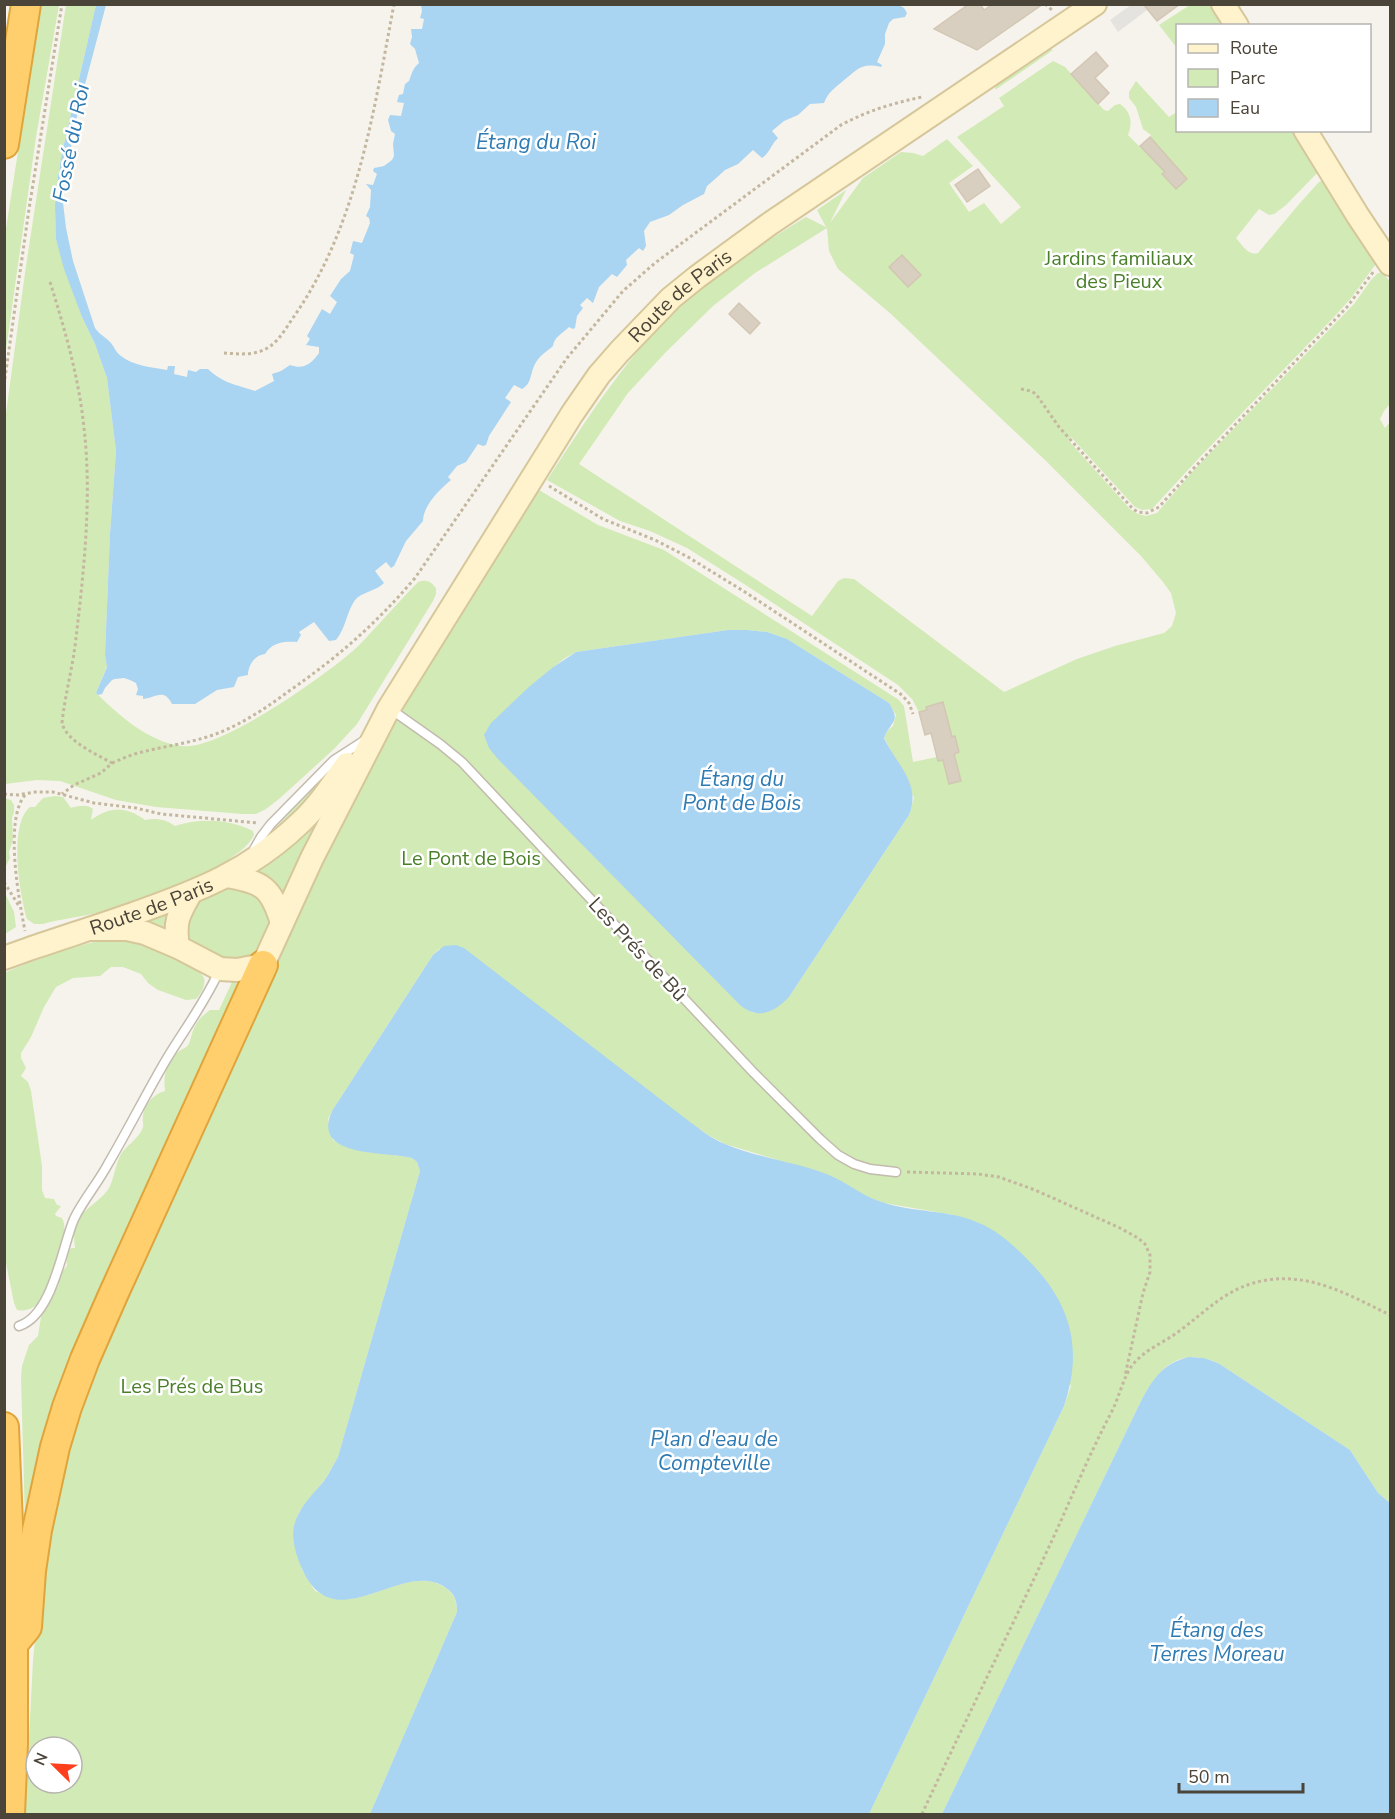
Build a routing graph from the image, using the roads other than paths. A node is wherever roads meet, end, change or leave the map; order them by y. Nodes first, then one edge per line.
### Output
1 (26, 4) edge
2 (1095, 4) edge
3 (1223, 4) edge
4 (1236, 24) edge
5 (1306, 132) edge
6 (4, 144) edge
7 (1389, 262) edge
8 (389, 708) junction
9 (365, 740) junction
10 (236, 871) junction
11 (190, 894) junction
12 (282, 923) junction
13 (90, 929) junction
14 (178, 947) junction
15 (4, 958) edge
16 (263, 965) junction
17 (220, 969) junction
18 (896, 1172) road end
19 (19, 1326) dead end
20 (4, 1427) edge
21 (13, 1644) junction
22 (10, 1815) edge

1 - 6 highway
2 - 8 street, Route de Paris
3 - 4 street
5 - 7 street
8 - 9 street, Route de Paris
8 - 12 street, Route de Paris
8 - 18 lane, Les Prés de Bû
9 - 10 lane
9 - 10 street, Route de Paris
10 - 11 street, Route de Paris
10 - 12 street
11 - 13 street, Route de Paris
11 - 14 street
12 - 16 street, Route de Paris
13 - 14 street, Route de Paris
13 - 15 street
14 - 17 street, Route de Paris
16 - 17 street
16 - 21 highway
17 - 19 lane
20 - 21 highway
21 - 22 highway

